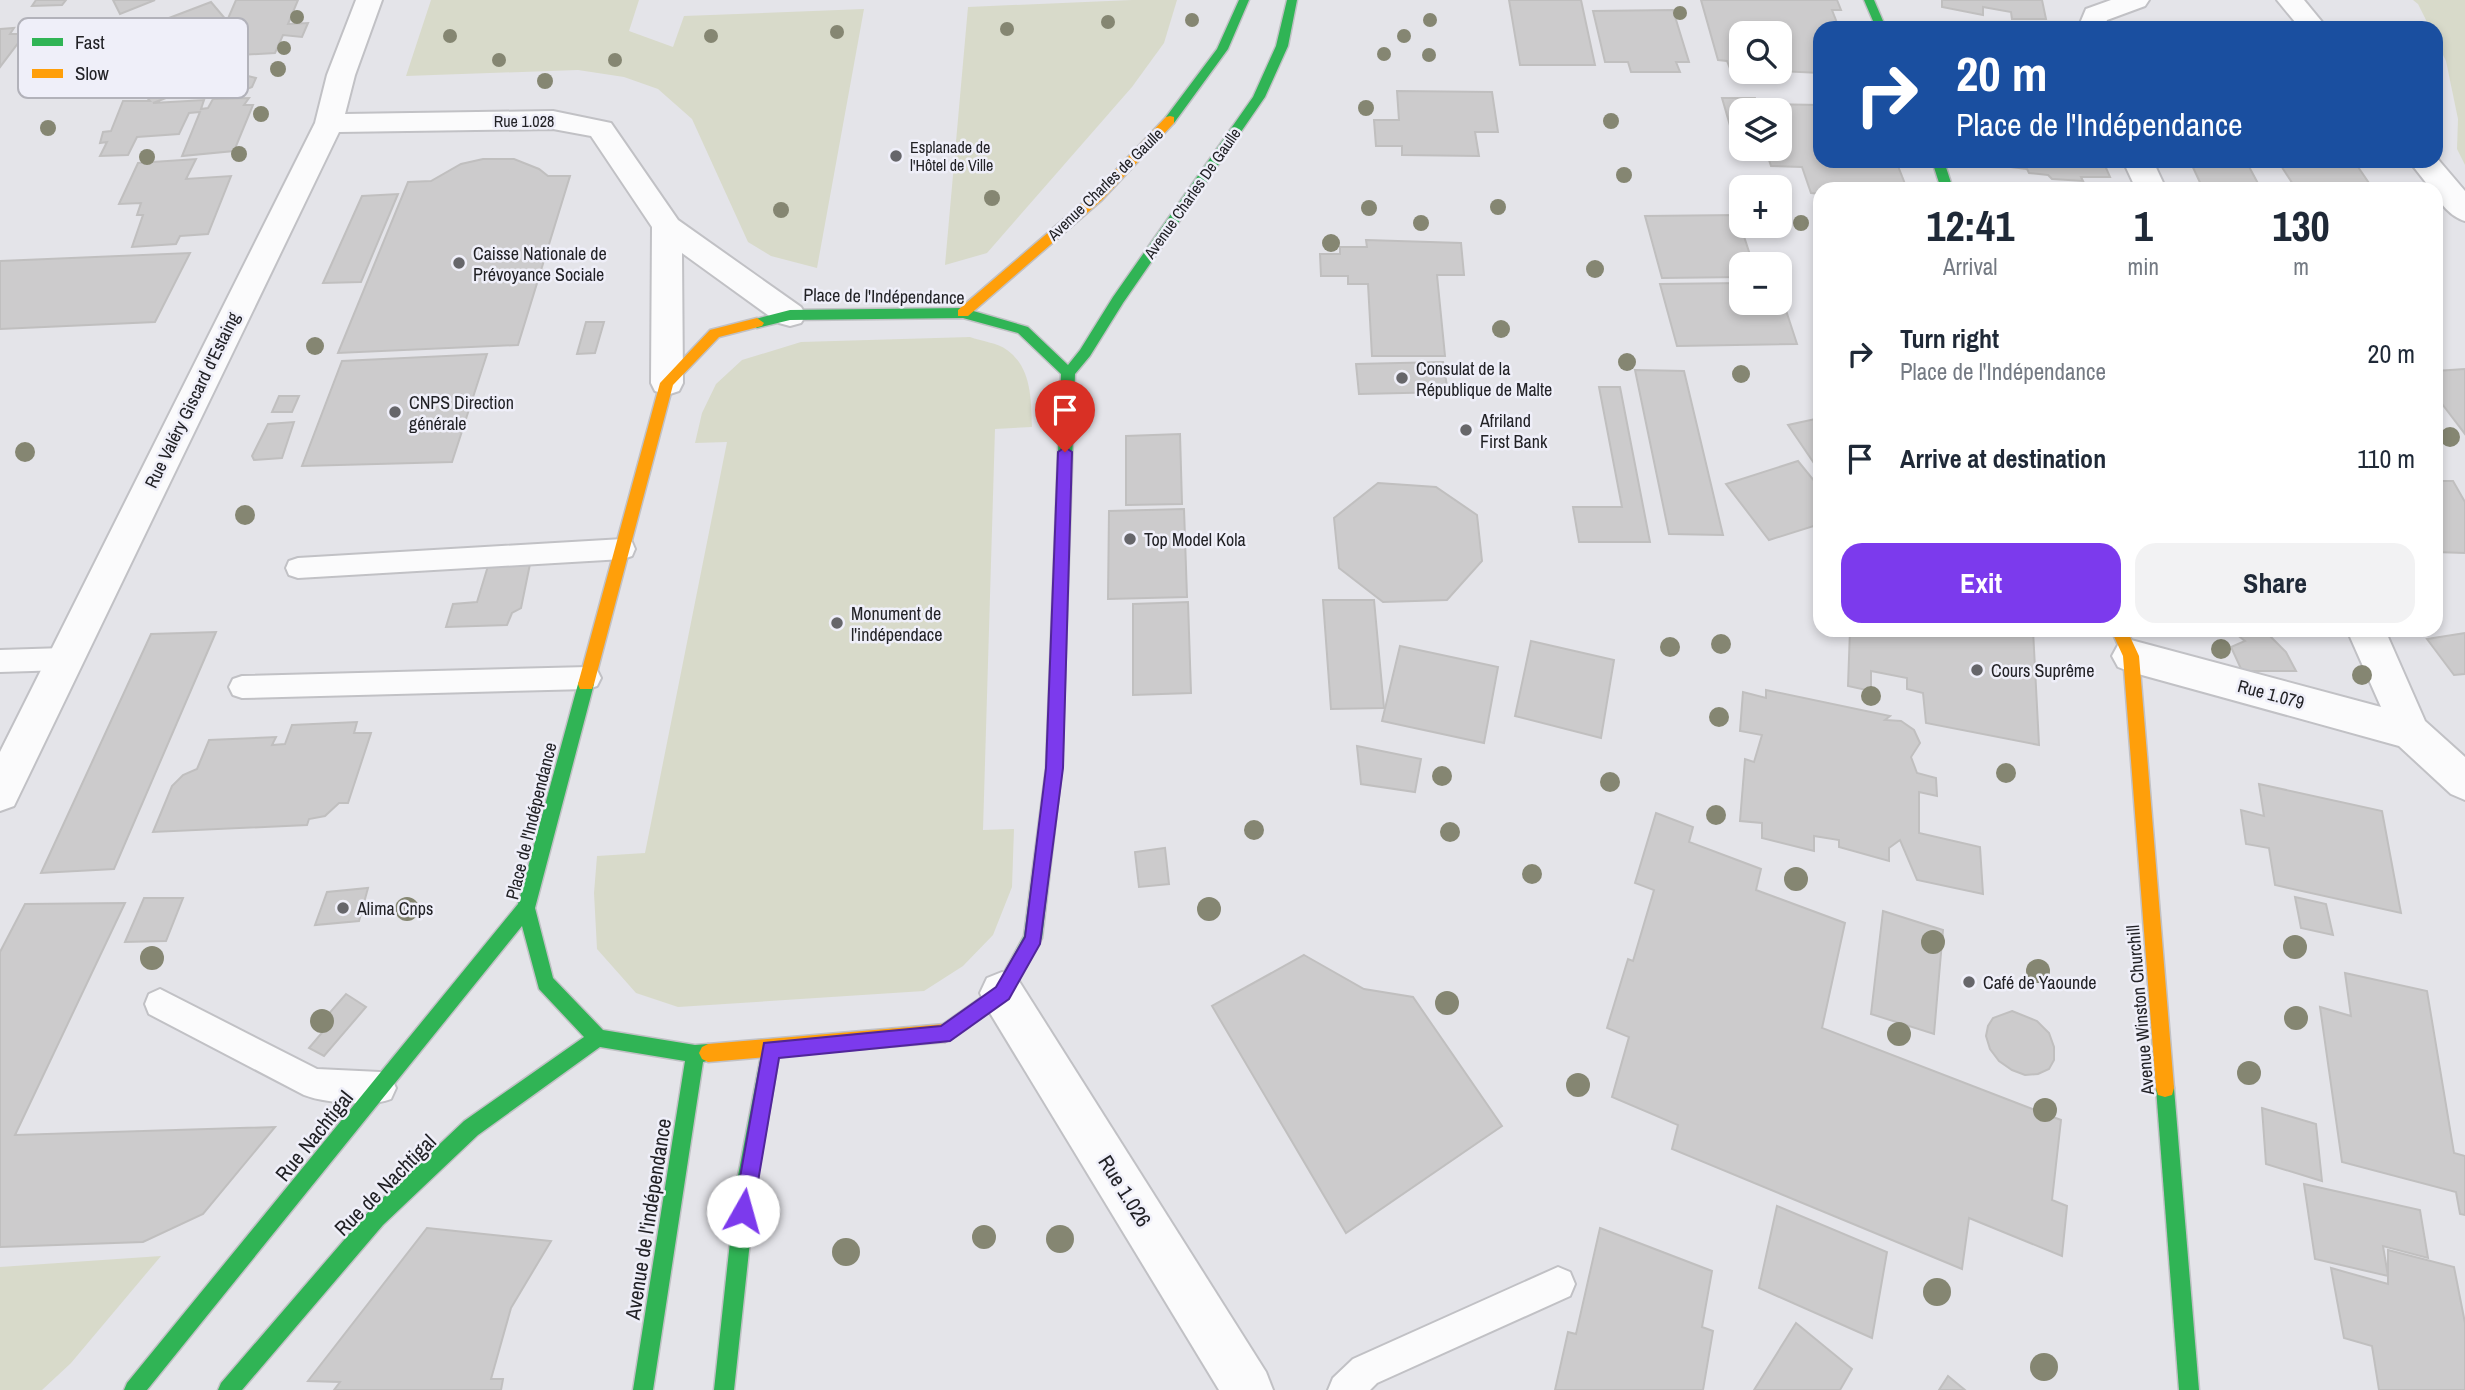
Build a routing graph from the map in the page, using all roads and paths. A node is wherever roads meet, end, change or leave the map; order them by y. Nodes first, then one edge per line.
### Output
1 (369, 0) edge
2 (1244, 0) edge
3 (1292, 0) edge
4 (1869, 0) edge
5 (2136, 0) edge
6 (2290, 0) edge
7 (1878, 21) edge
8 (2093, 21) edge
9 (2308, 21) edge
10 (329, 123) junction
11 (2430, 168) edge
12 (2441, 182) edge
13 (2443, 184) edge
14 (2465, 211) edge
15 (667, 227) junction
16 (963, 313) junction
17 (790, 315) junction
18 (1068, 373) junction
19 (667, 383) junction
20 (622, 548) junction
21 (298, 568) dead end
22 (2369, 637) edge
23 (2125, 643) edge
24 (64, 659) junction
25 (0, 661) edge
26 (588, 678) junction
27 (242, 687) dead end
28 (2411, 732) junction
29 (2465, 782) edge
30 (0, 793) edge
31 (526, 908) junction
32 (1002, 993) junction
33 (160, 1004) dead end
34 (598, 1038) junction
35 (771, 1050) junction
36 (695, 1054) junction
37 (380, 1088) junction
38 (1558, 1284) dead end
39 (134, 1390) edge
40 (228, 1390) edge
41 (643, 1390) edge
42 (724, 1390) edge
43 (1248, 1390) edge
44 (1345, 1390) edge
45 (2189, 1390) edge

1 - 10 street, Rue Valéry Giscard d'Estaing
2 - 16 main road, Avenue Charles de Gaulle
3 - 18 main road, Avenue Charles De Gaulle
4 - 7 main road
5 - 8 street
6 - 9 street
10 - 15 street, Rue 1.028
10 - 24 street, Rue Valéry Giscard d'Estaing
11 - 12 street
13 - 14 street
15 - 17 street, Rue 1.028
15 - 19 street
16 - 17 main road, Place de l'Indépendance
16 - 18 main road, Place de l'Indépendance
17 - 19 main road, Place de l'Indépendance
18 - 32 main road
19 - 20 main road, Place de l'Indépendance
20 - 21 lane
20 - 26 main road, Place de l'Indépendance
22 - 28 street, Rue 1.079
23 - 28 street, Rue 1.079
23 - 45 main road, Avenue Winston Churchill
24 - 25 lane
24 - 30 street, Rue Valéry Giscard d'Estaing
26 - 27 lane
26 - 31 main road, Place de l'Indépendance
28 - 29 street, Rue 1.079
31 - 34 main road, Place de l'Indépendance
31 - 37 main road, Rue Nachtigal
32 - 35 main road
32 - 43 street, Rue 1.026
33 - 37 lane
34 - 36 main road
34 - 40 main road, Rue de Nachtigal
35 - 36 main road
35 - 42 main road
36 - 41 main road, Avenue de l'indépendance
37 - 39 main road, Rue Nachtigal
38 - 44 lane

